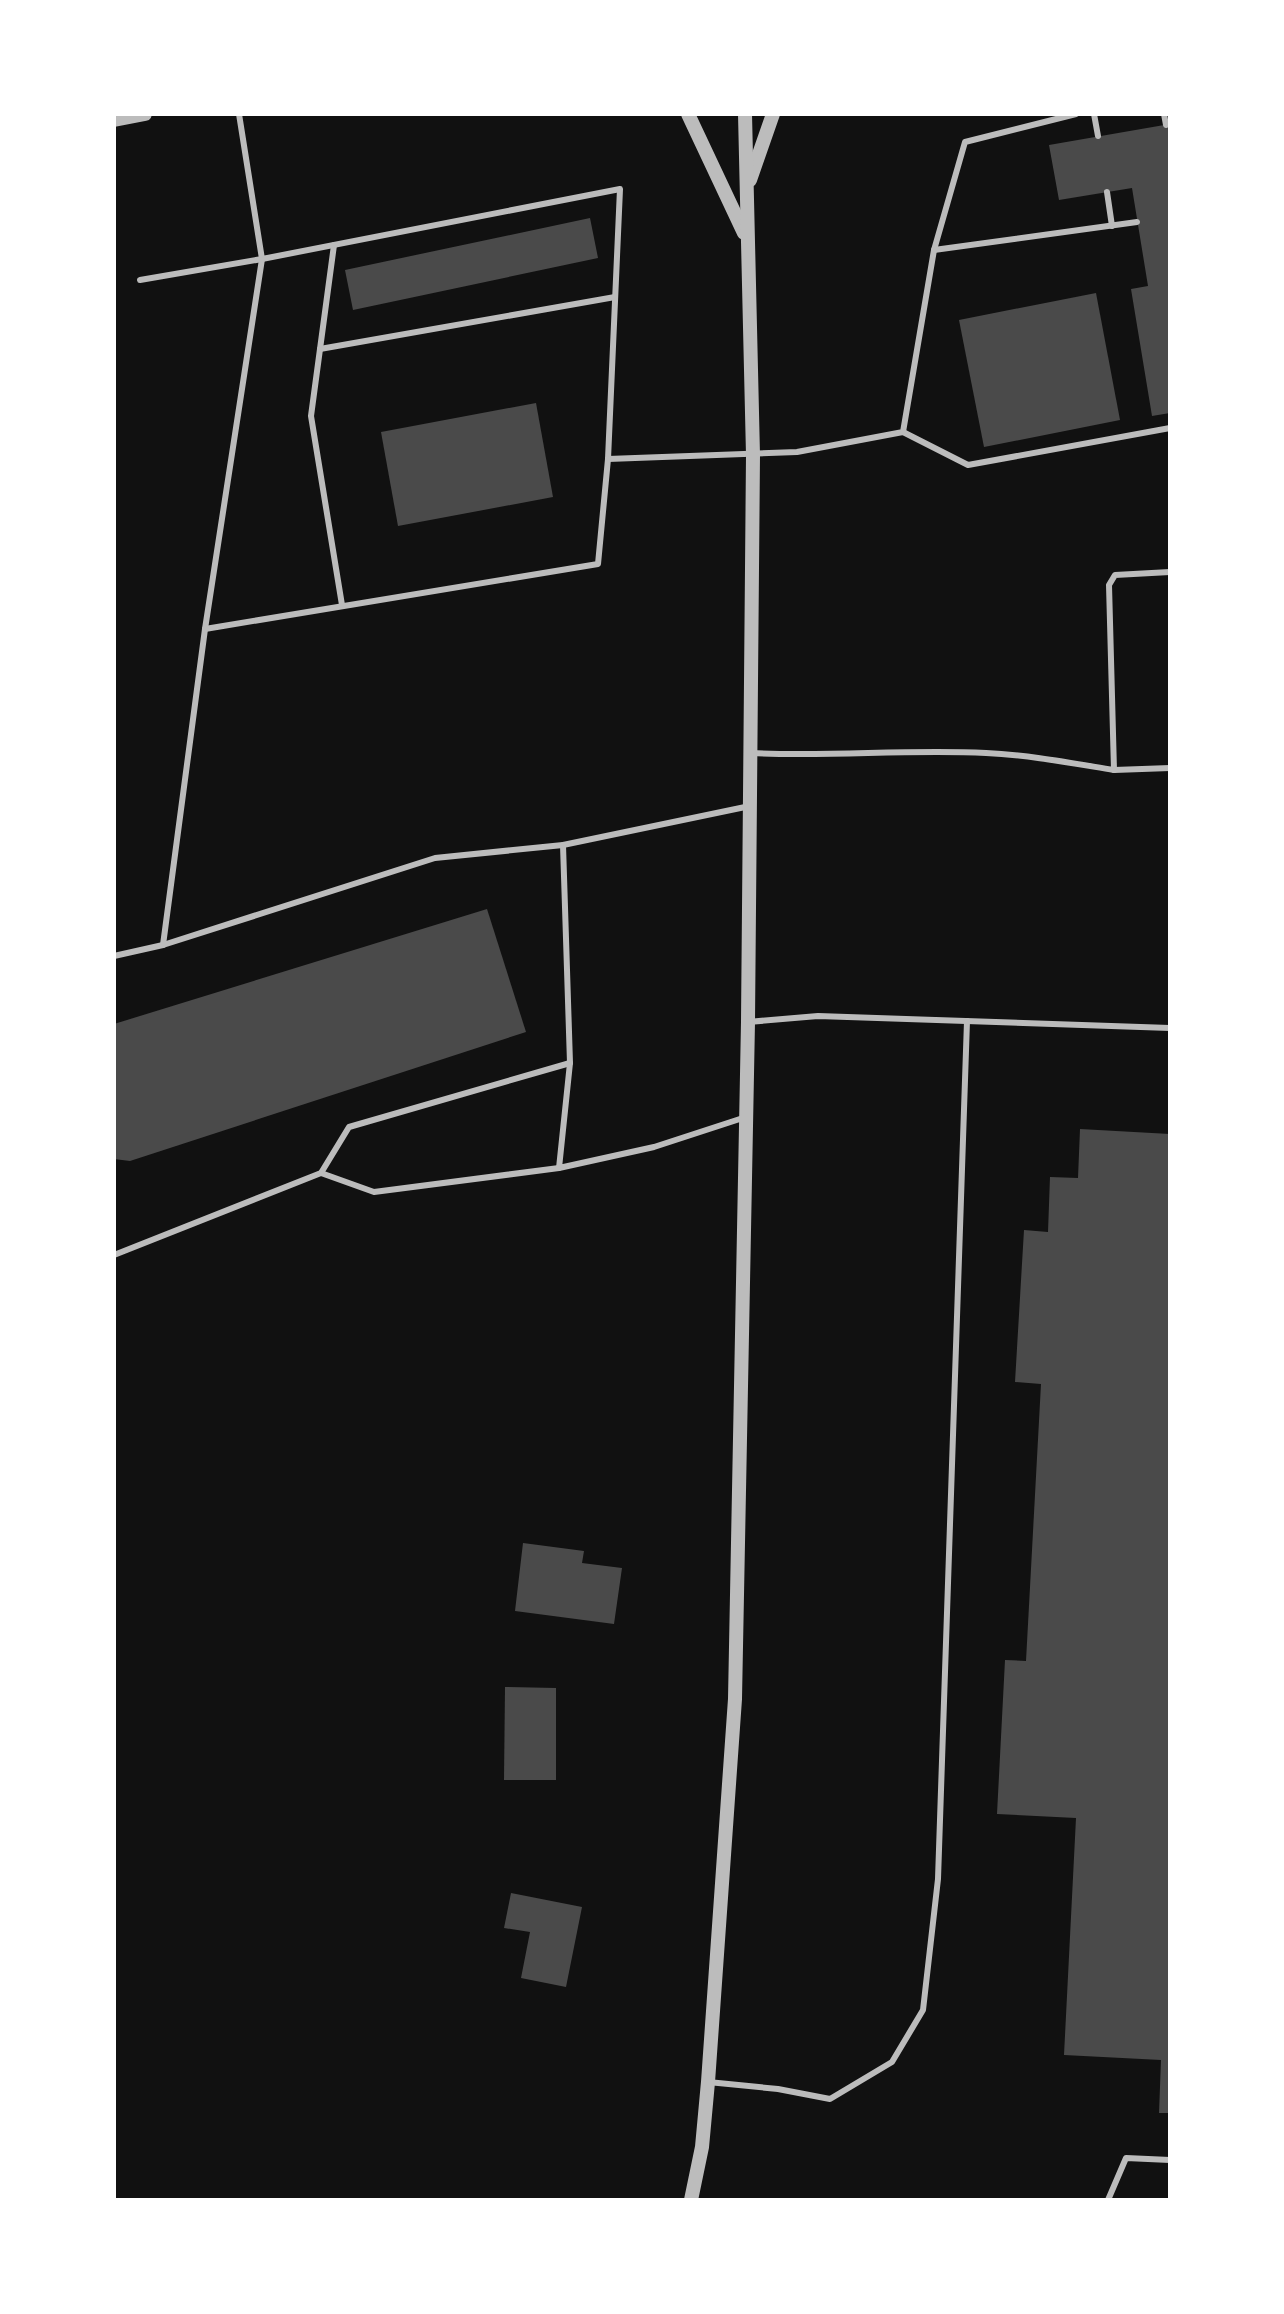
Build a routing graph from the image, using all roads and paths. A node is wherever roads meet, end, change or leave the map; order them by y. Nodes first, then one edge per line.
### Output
1 (145, 114) edge
2 (239, 114) edge
3 (688, 114) edge
4 (745, 114) edge
5 (773, 114) edge
6 (1076, 114) edge
7 (1094, 114) edge
8 (1164, 114) edge
9 (114, 120) edge
10 (1166, 125) dead end
11 (1098, 136) dead end
12 (746, 192) junction
13 (1107, 192) dead end
14 (1137, 222) dead end
15 (1112, 226) junction
16 (746, 239) junction
17 (334, 245) junction
18 (934, 250) junction
19 (262, 259) junction
20 (140, 280) dead end
21 (615, 297) junction
22 (320, 349) junction
23 (1170, 428) edge
24 (903, 432) junction
25 (753, 455) junction
26 (608, 459) junction
27 (1170, 572) edge
28 (342, 605) junction
29 (205, 629) junction
30 (751, 753) junction
31 (1170, 768) edge
32 (1114, 770) junction
33 (750, 806) junction
34 (563, 845) junction
35 (163, 945) junction
36 (114, 956) edge
37 (967, 1021) junction
38 (748, 1022) junction
39 (1170, 1028) edge
40 (570, 1063) junction
41 (746, 1117) junction
42 (559, 1168) junction
43 (321, 1173) junction
44 (114, 1255) edge
45 (708, 2082) junction
46 (1170, 2160) edge
47 (691, 2200) edge
48 (1108, 2200) edge

1 - 9 street
2 - 19 lane
3 - 16 street
4 - 12 street
5 - 12 street
6 - 18 lane
7 - 11 lane
8 - 10 lane
12 - 16 street
13 - 15 lane
14 - 15 lane
15 - 18 lane
16 - 25 street
17 - 19 lane
17 - 21 lane
17 - 22 lane
18 - 24 lane
19 - 20 lane
19 - 29 lane
21 - 22 lane
21 - 26 lane
22 - 28 lane
23 - 24 lane
24 - 25 lane
25 - 26 lane
25 - 30 street
26 - 28 lane
27 - 32 lane
28 - 29 lane
29 - 35 lane
30 - 32 lane
30 - 33 street
31 - 32 lane
33 - 34 lane
33 - 38 street
34 - 35 lane
34 - 40 lane
35 - 36 lane
37 - 38 lane
37 - 39 lane
37 - 45 lane
38 - 41 street
40 - 42 lane
40 - 43 lane
41 - 42 lane
41 - 45 street
42 - 43 lane
43 - 44 lane
45 - 47 street
46 - 48 lane

